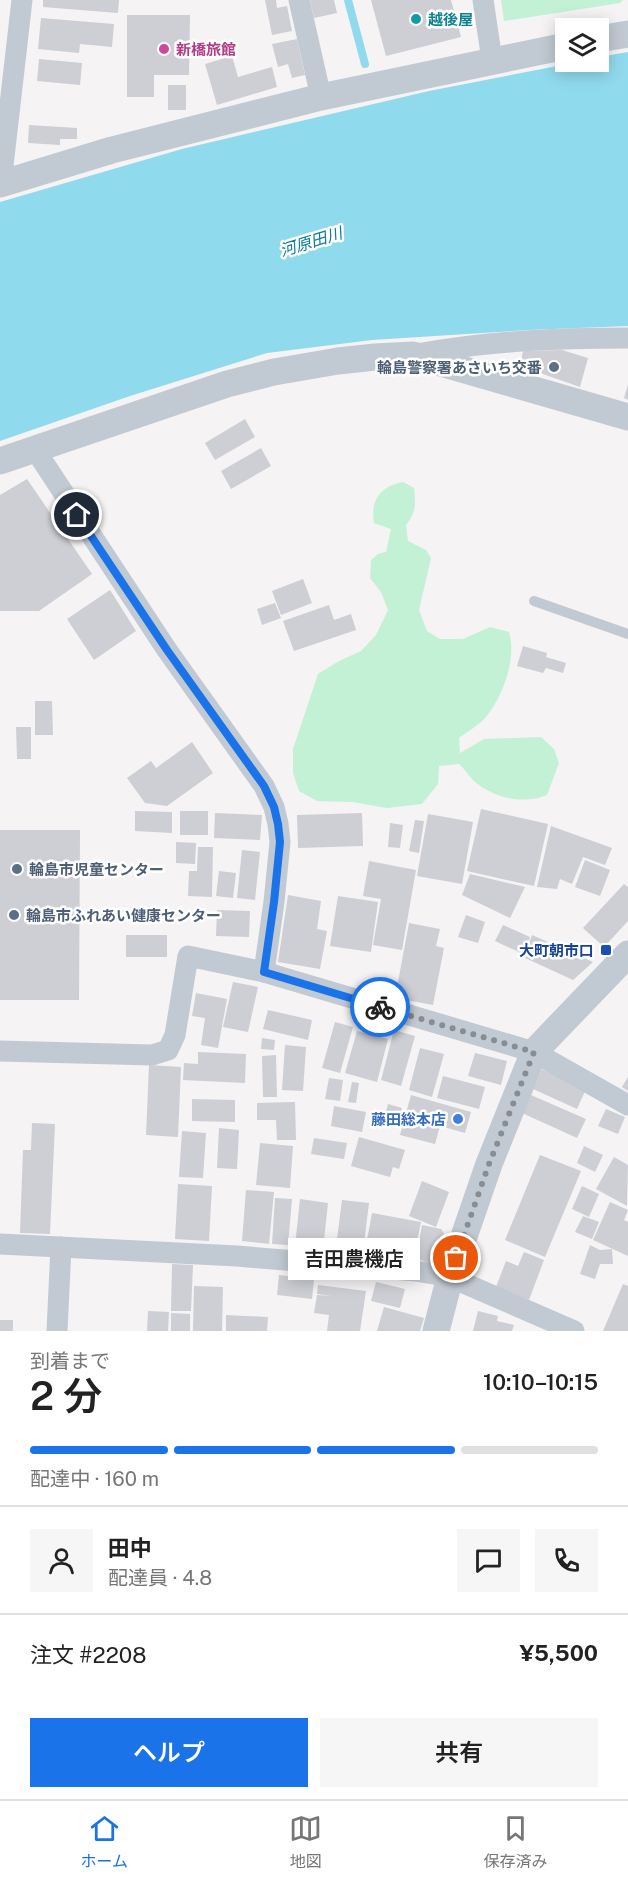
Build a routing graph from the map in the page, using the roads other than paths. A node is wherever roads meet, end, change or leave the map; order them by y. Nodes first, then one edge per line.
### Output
1 (22, 0) edge
2 (299, 0) edge
3 (483, 0) edge
4 (628, 34) edge
5 (609, 37) edge
6 (8, 42) edge
7 (555, 48) edge
8 (492, 60) junction
9 (321, 97) junction
10 (0, 183) edge
11 (628, 338) edge
12 (413, 355) junction
13 (628, 417) edge
14 (34, 448) junction
15 (0, 461) edge
16 (534, 601) dead end
17 (628, 634) edge
18 (628, 954) edge
19 (264, 972) junction
20 (0, 1051) edge
21 (534, 1052) junction
22 (628, 1105) edge
23 (0, 1244) edge
24 (61, 1247) junction
25 (450, 1277) junction
26 (57, 1331) edge
27 (436, 1331) edge
28 (574, 1331) edge

1 - 6 street
2 - 9 street
3 - 8 street
4 - 5 street
6 - 10 street
7 - 8 street
8 - 9 street
9 - 10 street
11 - 12 street
12 - 13 street
12 - 14 street
14 - 15 street
14 - 19 street
16 - 17 lane
18 - 21 street
19 - 20 street
19 - 21 street
21 - 22 street
21 - 25 street
23 - 24 street
24 - 25 street
24 - 26 street
25 - 27 street
25 - 28 street

